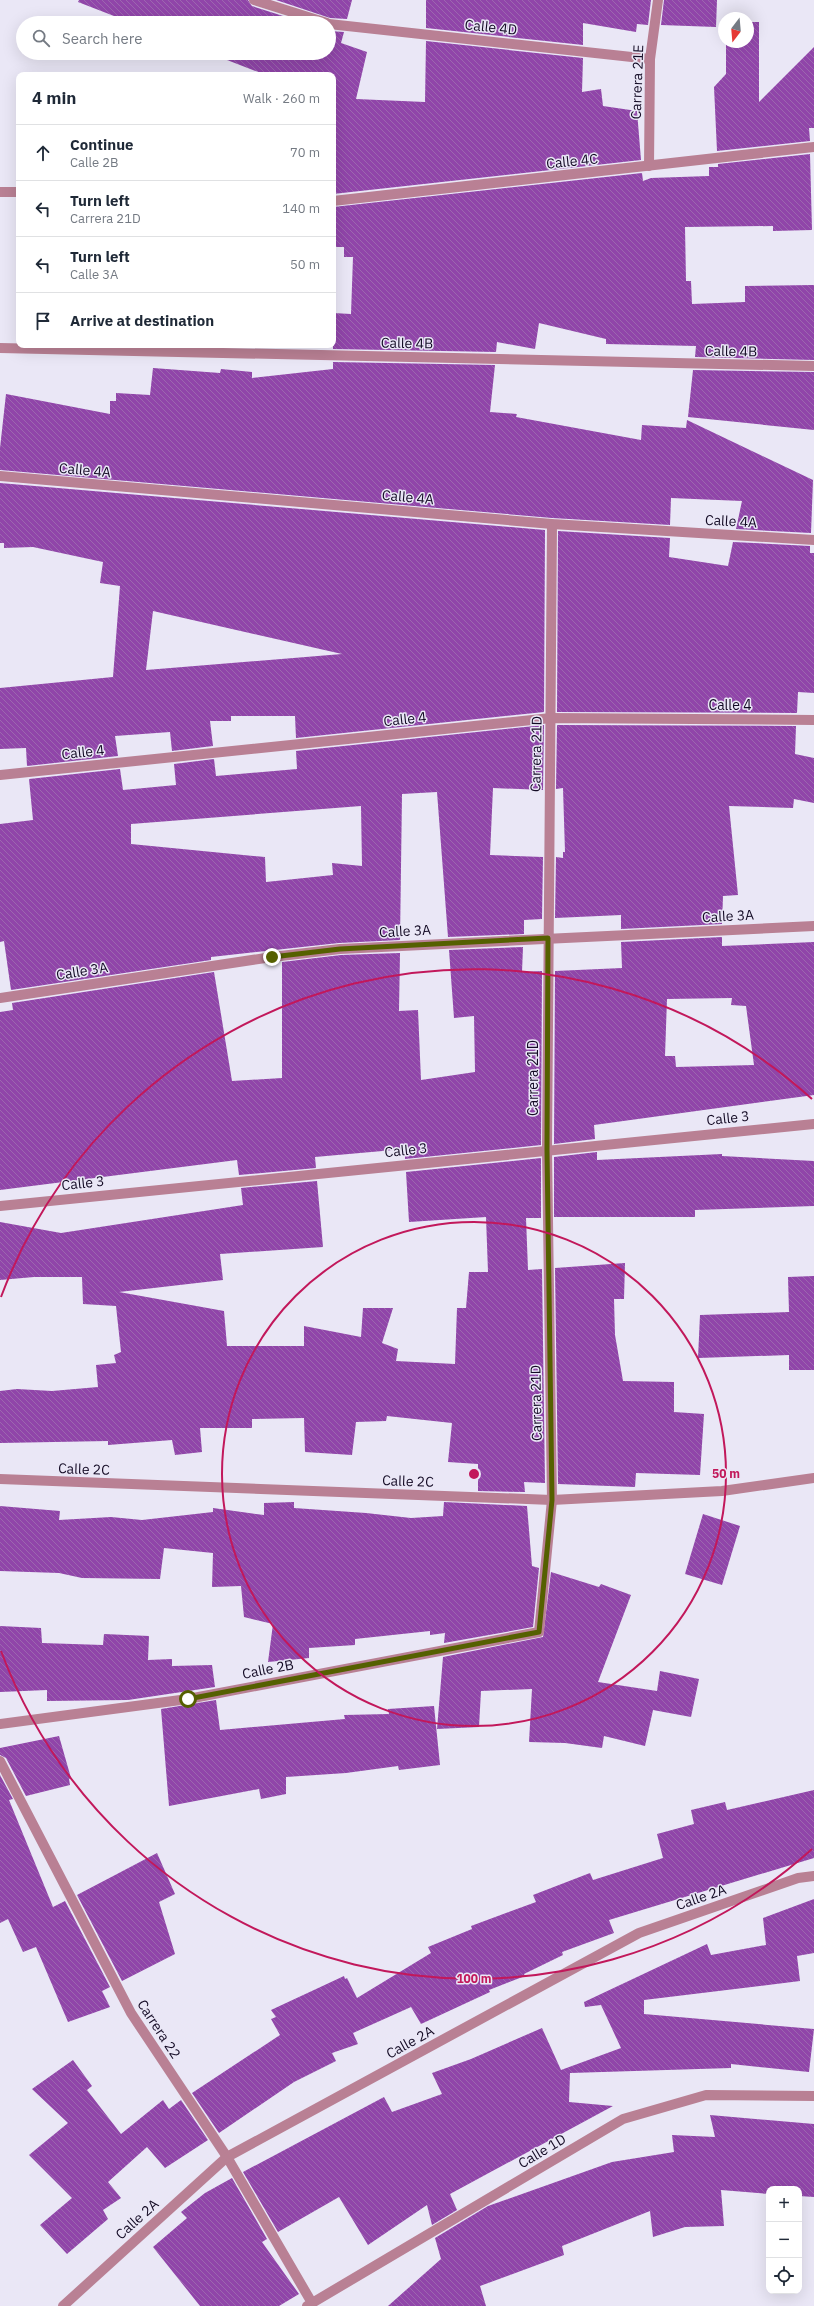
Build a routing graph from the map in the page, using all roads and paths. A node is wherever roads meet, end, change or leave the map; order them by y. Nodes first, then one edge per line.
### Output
1 (254, 0) edge
2 (658, 0) edge
3 (305, 16) edge
4 (336, 24) edge
5 (650, 59) junction
6 (814, 147) edge
7 (649, 166) junction
8 (0, 192) edge
9 (16, 192) edge
10 (336, 201) edge
11 (0, 348) edge
12 (814, 366) edge
13 (0, 476) edge
14 (552, 524) junction
15 (814, 540) edge
16 (551, 718) junction
17 (814, 720) edge
18 (0, 775) edge
19 (814, 926) edge
20 (548, 938) junction
21 (0, 998) edge
22 (814, 1124) edge
23 (547, 1150) junction
24 (0, 1206) edge
25 (814, 1478) edge
26 (0, 1480) edge
27 (552, 1500) junction
28 (539, 1632) joint
29 (0, 1724) edge
30 (0, 1762) edge
31 (814, 1876) edge
32 (814, 2096) edge
33 (227, 2157) junction
34 (310, 2304) edge
35 (63, 2306) edge

1 - 3 street, Calle 4D
2 - 5 street, Carrera 21E
4 - 5 street, Calle 4D
5 - 7 street, Carrera 21E
6 - 7 street, Calle 4C
7 - 10 street, Calle 4C
8 - 9 street
11 - 12 street, Calle 4B
13 - 14 street, Calle 4A
14 - 15 street, Calle 4A
14 - 16 street, Carrera 21D
16 - 17 street, Calle 4
16 - 18 street, Calle 4
16 - 20 street, Carrera 21D
19 - 20 street, Calle 3A
20 - 21 street, Calle 3A
20 - 23 street, Carrera 21D
22 - 23 street, Calle 3
23 - 24 street, Calle 3
23 - 27 street, Carrera 21D
25 - 27 street, Calle 2C
26 - 27 street, Calle 2C
27 - 28 street, Carrera 21D
28 - 29 street, Calle 2B
30 - 33 street, Carrera 22
31 - 33 street, Calle 2A
32 - 34 street, Calle 1D
33 - 34 street, Carrera 22
33 - 35 street, Calle 2A

